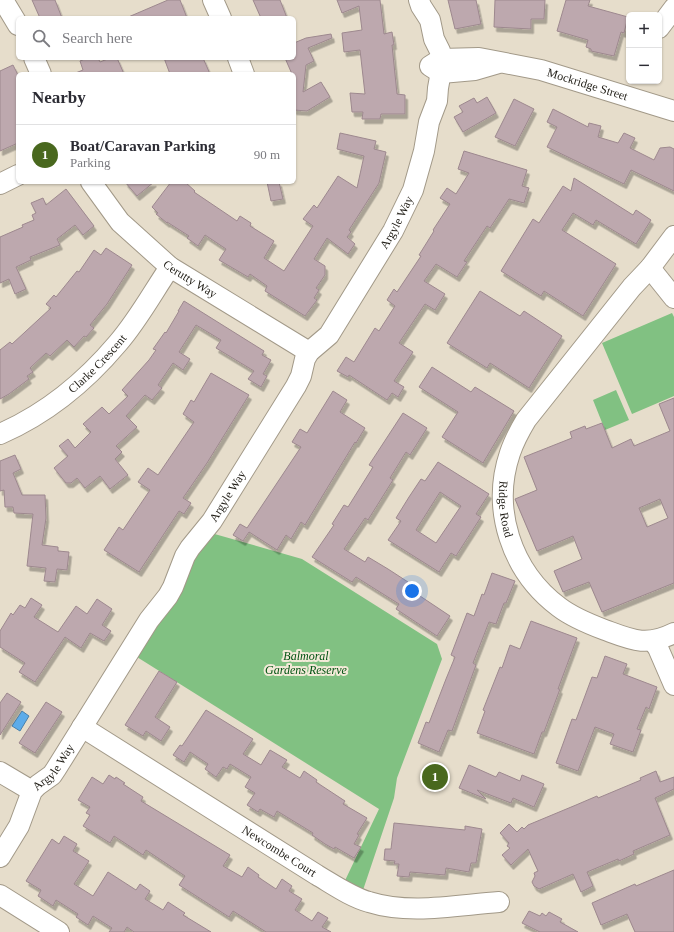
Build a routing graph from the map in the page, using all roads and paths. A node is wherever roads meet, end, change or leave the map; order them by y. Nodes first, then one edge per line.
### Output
1 (3, 0) edge
2 (213, 0) edge
3 (420, 3) edge
4 (674, 8) edge
5 (220, 16) edge
6 (16, 21) edge
7 (662, 24) edge
8 (35, 60) edge
9 (239, 60) edge
10 (438, 66) junction
11 (40, 72) edge
12 (243, 72) edge
13 (633, 89) edge
14 (674, 111) edge
15 (16, 176) edge
16 (0, 184) edge
17 (92, 184) edge
18 (674, 236) edge
19 (170, 267) junction
20 (650, 268) junction
21 (674, 298) edge
22 (309, 352) junction
23 (0, 434) edge
24 (674, 633) edge
25 (653, 642) junction
26 (674, 685) edge
27 (82, 727) junction
28 (0, 772) edge
29 (32, 791) junction
30 (0, 857) edge
31 (0, 895) edge
32 (498, 902) dead end
33 (58, 932) edge

1 - 6 street
2 - 5 street
3 - 10 street, Argyle Way
4 - 7 street
8 - 11 street
9 - 12 street
10 - 13 street, Mockridge Street
10 - 22 street, Argyle Way
13 - 14 street, Mockridge Street
15 - 16 street
17 - 19 street, Cerutty Way
18 - 20 street, Ridge Road
19 - 22 street, Cerutty Way
19 - 23 street, Clarke Crescent
20 - 21 street
20 - 25 street, Ridge Road
22 - 27 street, Argyle Way
24 - 25 street, Ridge Road
25 - 26 street
27 - 29 street, Argyle Way
27 - 32 street, Newcombe Court
28 - 29 street
29 - 30 street, Argyle Way
31 - 33 street

